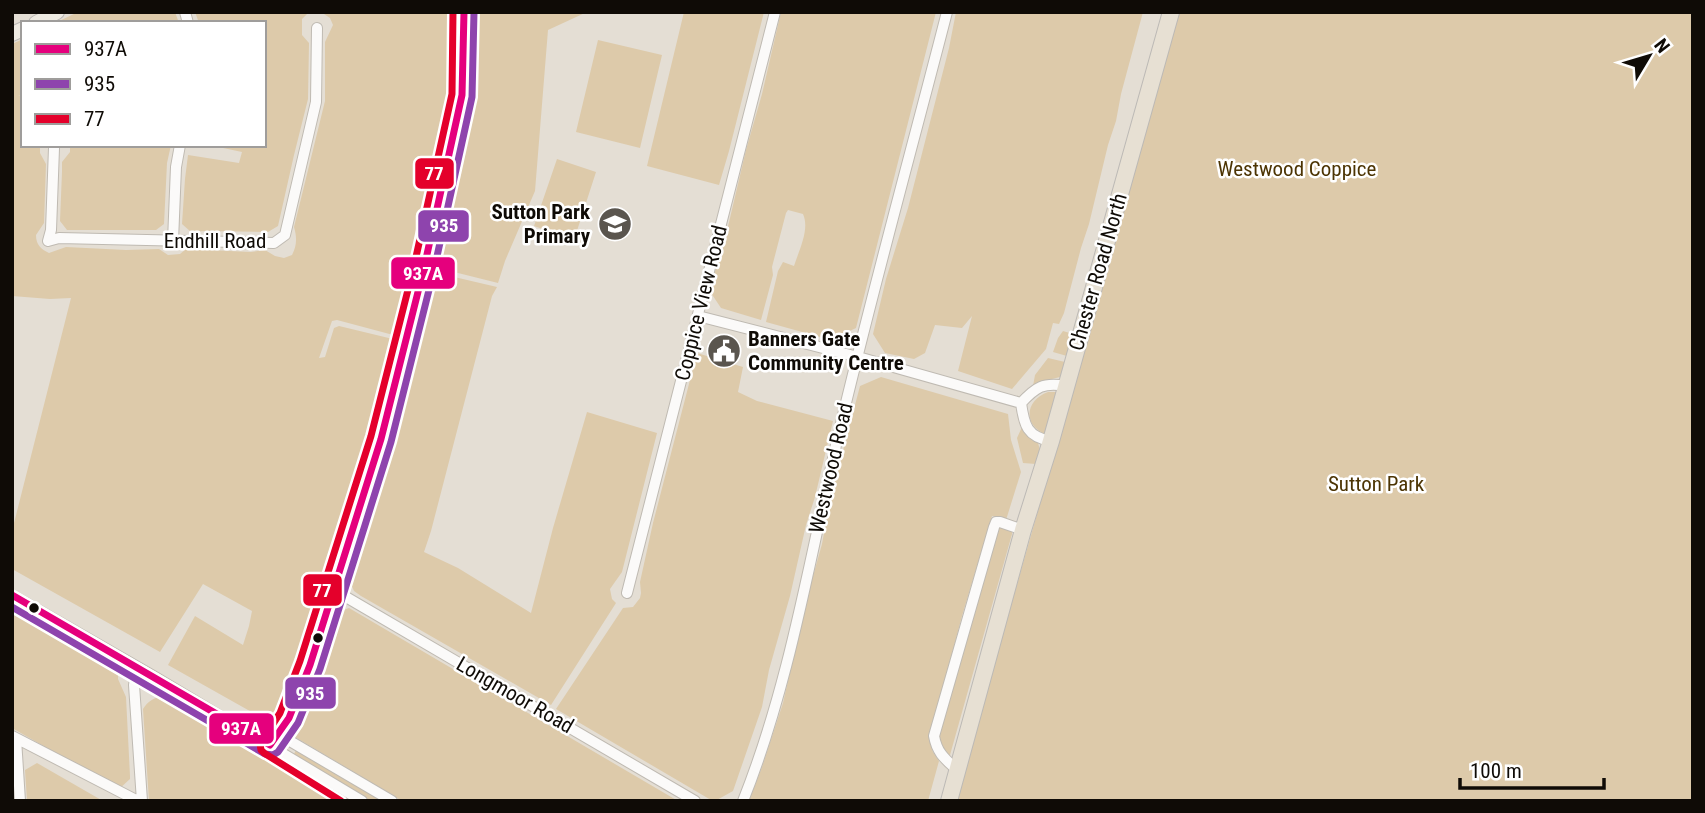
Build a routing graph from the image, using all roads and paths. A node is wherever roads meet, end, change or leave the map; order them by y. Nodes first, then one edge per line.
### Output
1 (57, 12) edge
2 (464, 12) edge
3 (775, 12) edge
4 (947, 12) edge
5 (1171, 12) edge
6 (37, 18) edge
7 (317, 28) dead end
8 (180, 147) edge
9 (54, 148) dead end
10 (173, 241) junction
11 (698, 316) junction
12 (858, 358) junction
13 (1066, 386) junction
14 (1021, 403) junction
15 (1051, 441) junction
16 (1023, 530) junction
17 (334, 590) junction
18 (626, 593) dead end
19 (12, 595) edge
20 (137, 667) junction
21 (278, 734) junction
22 (14, 737) edge
23 (270, 746) junction
24 (957, 770) junction
25 (20, 801) edge
26 (140, 801) edge
27 (362, 801) edge
28 (392, 801) edge
29 (695, 801) edge
30 (743, 801) edge
31 (949, 801) edge

1 - 6 main road
2 - 17 street
3 - 11 street, Coppice View Road
4 - 12 street, Westwood Road
5 - 13 highway, Chester Road North
7 - 10 street, Endhill Road
8 - 10 street
9 - 10 street, Endhill Road
11 - 12 street
11 - 18 street, Coppice View Road
12 - 14 street
12 - 30 street, Westwood Road
13 - 14 street
13 - 15 highway, Chester Road North
14 - 15 street
15 - 16 highway, Chester Road North
16 - 24 highway, Chester Road North
16 - 24 street
17 - 21 street
17 - 29 street, Longmoor Road
19 - 20 street
20 - 23 street
20 - 26 street
21 - 23 street
21 - 28 street
22 - 25 street
22 - 26 street
23 - 27 street
24 - 31 highway, Chester Road North

